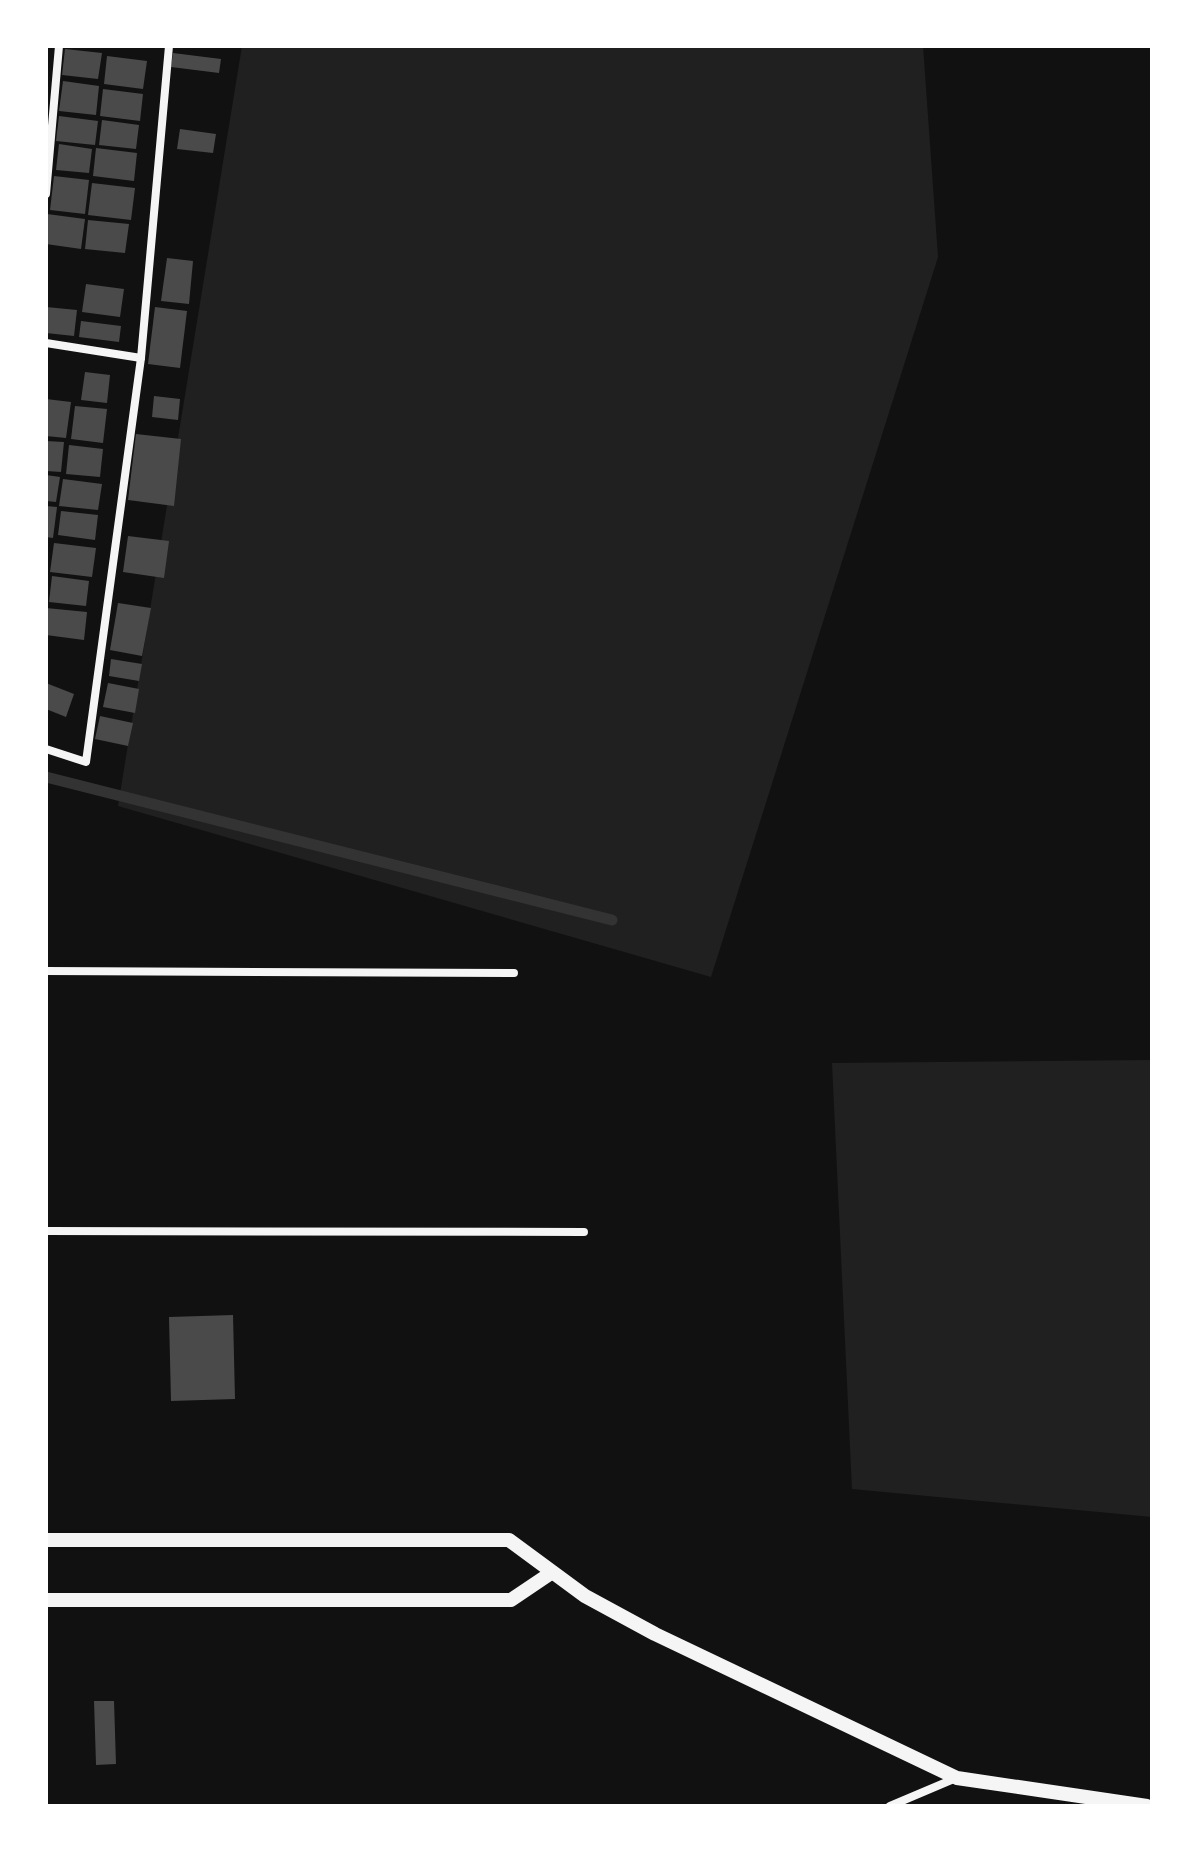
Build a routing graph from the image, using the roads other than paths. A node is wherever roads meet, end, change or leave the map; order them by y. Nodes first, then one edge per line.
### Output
1 (59, 46) edge
2 (169, 46) edge
3 (46, 194) edge
4 (46, 343) edge
5 (141, 358) junction
6 (46, 749) edge
7 (46, 971) edge
8 (514, 973) dead end
9 (46, 1231) edge
10 (584, 1232) dead end
11 (46, 1540) edge
12 (551, 1573) junction
13 (46, 1600) edge
14 (957, 1778) junction
15 (890, 1806) edge
16 (1147, 1806) edge

1 - 3 street
2 - 5 street
4 - 5 street
5 - 6 street
7 - 8 street
9 - 10 street
11 - 12 street
12 - 13 street
12 - 14 street
14 - 15 street
14 - 16 street

